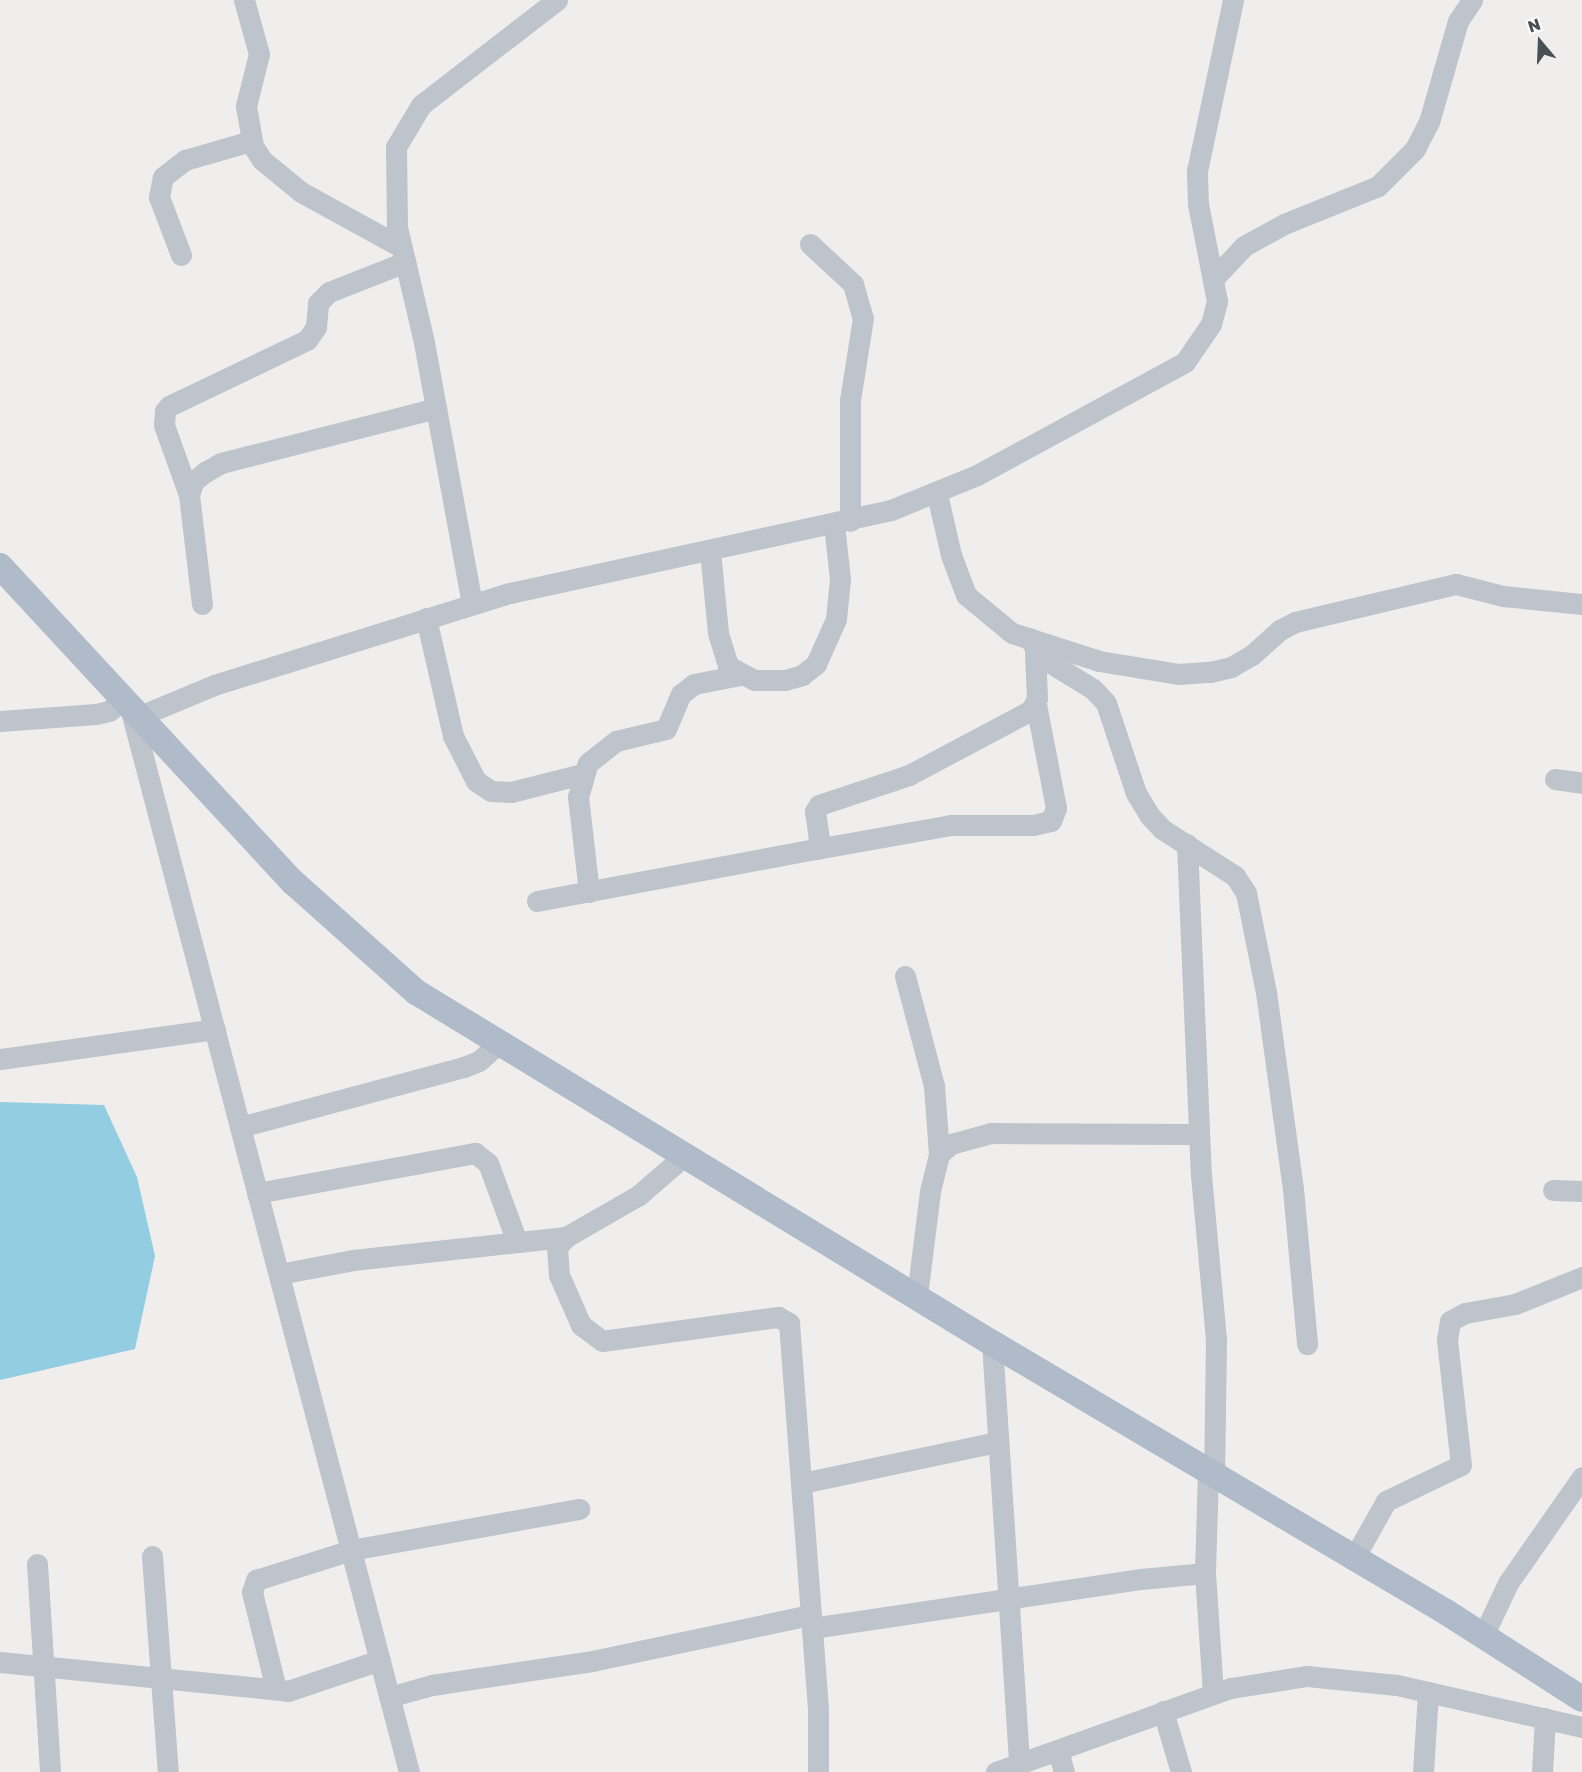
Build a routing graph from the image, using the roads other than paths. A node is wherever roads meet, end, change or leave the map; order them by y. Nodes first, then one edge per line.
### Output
1 (244, 0) edge
2 (557, 0) edge
3 (1233, 0) edge
4 (1472, 0) edge
5 (252, 141) junction
6 (810, 244) dead end
7 (403, 254) junction
8 (181, 255) dead end
9 (1214, 278) junction
10 (436, 408) junction
11 (937, 494) junction
12 (189, 495) junction
13 (842, 523) junction
14 (710, 551) junction
15 (0, 566) edge
16 (202, 604) dead end
17 (472, 604) junction
18 (1582, 604) edge
19 (426, 618) junction
20 (1032, 645) junction
21 (740, 675) junction
22 (1036, 704) junction
23 (131, 707) junction
24 (0, 721) edge
25 (582, 774) junction
26 (1555, 779) dead end
27 (1582, 783) edge
28 (1187, 844) junction
29 (816, 849) junction
30 (589, 892) junction
31 (537, 902) dead end
32 (905, 976) dead end
33 (215, 1029) junction
34 (498, 1044) junction
35 (0, 1059) edge
36 (240, 1127) junction
37 (1199, 1134) junction
38 (939, 1154) junction
39 (684, 1156) junction
40 (1553, 1190) dead end
41 (1582, 1191) edge
42 (258, 1193) junction
43 (566, 1237) junction
44 (517, 1242) junction
45 (279, 1274) junction
46 (1582, 1277) edge
47 (917, 1296) junction
48 (992, 1343) junction
49 (1307, 1344) dead end
50 (997, 1442) junction
51 (1211, 1473) junction
52 (1582, 1477) edge
53 (802, 1483) junction
54 (579, 1509) dead end
55 (351, 1550) junction
56 (152, 1556) dead end
57 (1354, 1558) junction
58 (37, 1564) dead end
59 (1205, 1573) junction
60 (1007, 1602) junction
61 (812, 1621) junction
62 (1483, 1636) junction
63 (380, 1660) junction
64 (0, 1662) edge
65 (44, 1666) junction
66 (160, 1677) junction
67 (276, 1689) junction
68 (1428, 1692) junction
69 (1213, 1694) junction
70 (389, 1697) junction
71 (1582, 1699) edge
72 (1163, 1711) junction
73 (1545, 1719) junction
74 (1582, 1728) edge
75 (1058, 1750) junction
76 (1019, 1763) junction
77 (50, 1772) edge
78 (168, 1772) edge
79 (409, 1772) edge
80 (818, 1772) edge
81 (996, 1772) edge
82 (1064, 1772) edge
83 (1180, 1772) edge
84 (1422, 1772) edge
85 (1542, 1772) edge

1 - 5 street
2 - 7 street
3 - 9 street
4 - 9 street
5 - 7 street
5 - 8 street
6 - 13 street
7 - 10 street
7 - 12 street
9 - 11 street
10 - 12 street
10 - 17 street
11 - 13 street
11 - 20 street
12 - 16 street
13 - 14 street
13 - 21 street
14 - 17 street
14 - 21 street
15 - 23 main road
17 - 19 street
18 - 20 street
19 - 23 street
19 - 25 street
20 - 22 street
20 - 28 street
21 - 25 street
22 - 29 street
22 - 29 street
23 - 24 street
23 - 33 street
23 - 34 main road
25 - 30 street
26 - 27 street
28 - 37 street
28 - 49 street
29 - 30 street
30 - 31 street
32 - 38 street
33 - 35 street
33 - 36 street
34 - 36 street
34 - 39 main road
36 - 42 street
37 - 38 street
37 - 51 street
38 - 47 street
39 - 43 street
39 - 47 main road
40 - 41 street
42 - 44 street
42 - 45 street
43 - 44 street
43 - 53 street
44 - 45 street
45 - 55 street
46 - 57 street
47 - 48 main road
48 - 50 street
48 - 51 main road
50 - 53 street
50 - 60 street
51 - 57 main road
51 - 59 street
52 - 62 street
53 - 61 street
54 - 55 street
55 - 63 street
55 - 67 street
56 - 66 street
57 - 62 main road
58 - 65 street
59 - 60 street
59 - 69 street
60 - 61 street
60 - 76 street
61 - 70 street
61 - 80 street
62 - 71 main road
63 - 67 street
63 - 70 street
64 - 65 street
65 - 66 street
65 - 77 street
66 - 67 street
66 - 78 street
68 - 69 street
68 - 73 street
68 - 84 street
69 - 72 street
70 - 79 street
72 - 75 street
72 - 83 street
73 - 74 street
73 - 85 street
75 - 76 street
75 - 82 street
76 - 81 street

